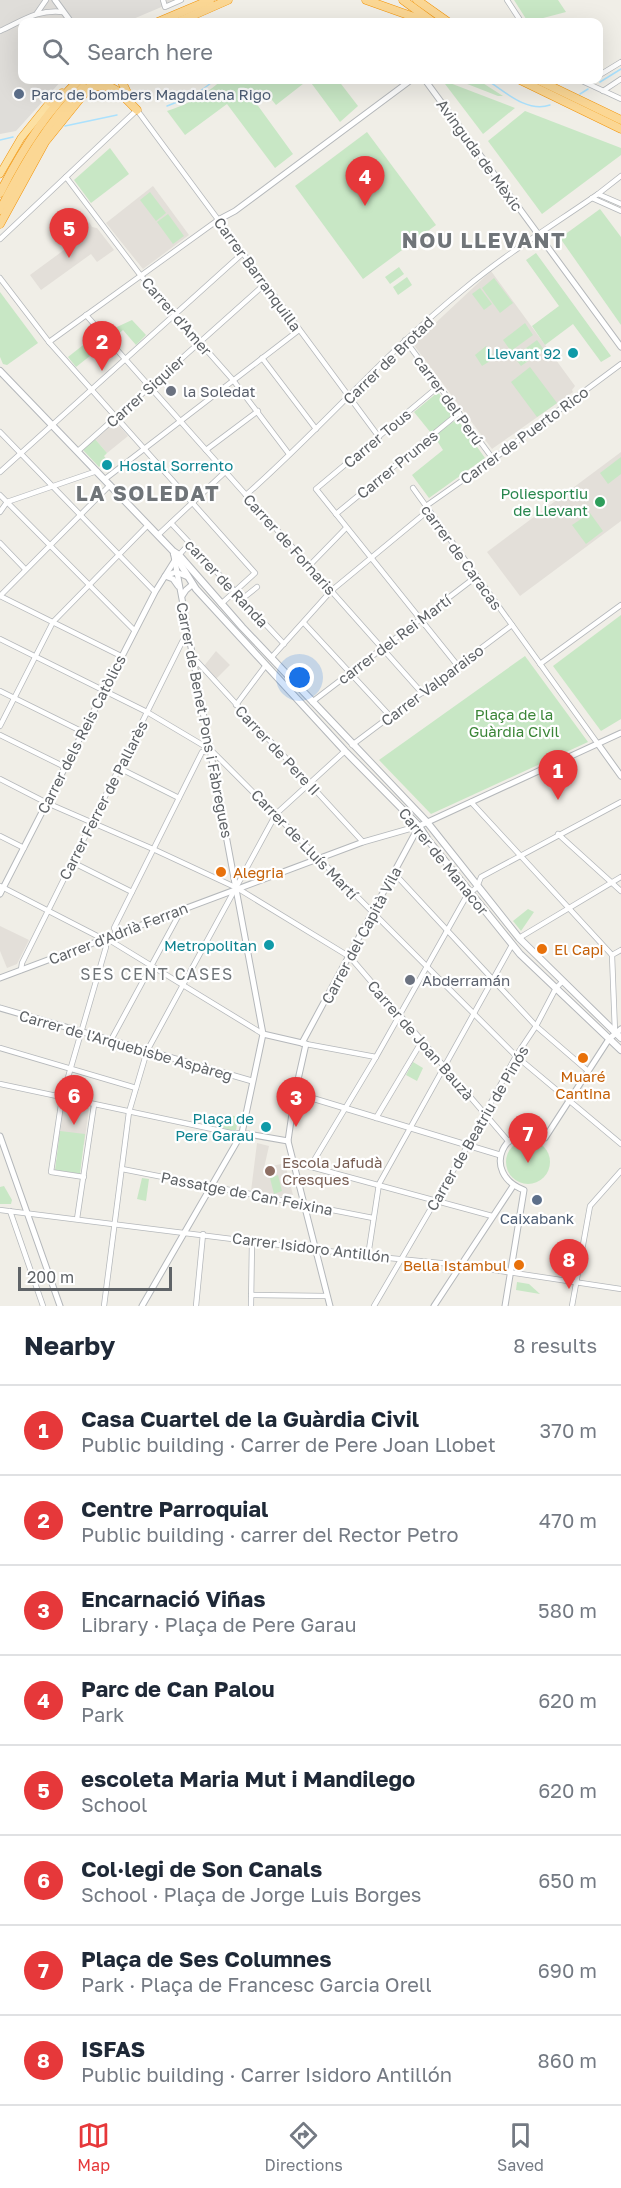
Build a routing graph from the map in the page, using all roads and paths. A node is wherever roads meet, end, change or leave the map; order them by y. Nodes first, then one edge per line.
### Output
1 (46, 0) edge
2 (55, 0) edge
3 (163, 0) edge
4 (181, 0) edge
5 (210, 0) edge
6 (228, 0) edge
7 (366, 0) edge
8 (403, 0) edge
9 (417, 0) edge
10 (507, 0) edge
11 (63, 12) junction
12 (37, 13) junction
13 (27, 18) edge
14 (68, 18) edge
15 (167, 18) edge
16 (187, 18) edge
17 (417, 18) edge
18 (428, 18) edge
19 (442, 18) edge
20 (518, 18) edge
21 (18, 22) edge
22 (0, 31) edge
23 (621, 62) edge
24 (603, 73) edge
25 (621, 79) edge
26 (73, 84) edge
27 (74, 84) edge
28 (89, 84) edge
29 (91, 84) edge
30 (122, 84) edge
31 (406, 84) edge
32 (428, 84) edge
33 (528, 84) edge
34 (546, 84) edge
35 (588, 84) edge
36 (87, 90) junction
37 (603, 91) junction
38 (621, 99) edge
39 (50, 102) joint
40 (137, 110) junction
41 (621, 120) edge
42 (621, 129) edge
43 (0, 174) edge
44 (621, 176) edge
45 (66, 177) junction
46 (0, 193) edge
47 (598, 194) junction
48 (592, 198) junction
49 (621, 204) edge
50 (0, 210) edge
51 (621, 211) edge
52 (218, 220) junction
53 (0, 224) edge
54 (539, 235) junction
55 (0, 239) edge
56 (243, 253) junction
57 (141, 276) junction
58 (0, 278) edge
59 (266, 284) junction
60 (174, 314) junction
61 (86, 315) junction
62 (299, 330) junction
63 (405, 340) junction
64 (49, 342) junction
65 (200, 342) junction
66 (621, 347) edge
67 (262, 358) junction
68 (125, 359) junction
69 (621, 364) edge
70 (0, 366) edge
71 (0, 371) edge
72 (8, 380) junction
73 (233, 380) junction
74 (150, 387) junction
75 (439, 387) junction
76 (91, 389) junction
77 (349, 397) junction
78 (258, 411) junction
79 (459, 413) junction
80 (116, 417) junction
81 (180, 422) junction
82 (51, 424) junction
83 (316, 429) junction
84 (0, 432) edge
85 (379, 437) junction
86 (145, 448) junction
87 (206, 450) junction
88 (78, 451) junction
89 (20, 453) junction
90 (289, 454) junction
91 (493, 459) junction
92 (97, 471) junction
93 (0, 472) edge
94 (225, 472) junction
95 (105, 479) junction
96 (110, 485) junction
97 (53, 487) junction
98 (413, 488) dead end
99 (0, 495) edge
100 (246, 495) junction
101 (7, 502) junction
102 (192, 502) junction
103 (427, 508) junction
104 (0, 512) edge
105 (336, 514) junction
106 (80, 515) junction
107 (171, 523) junction
108 (148, 525) junction
109 (346, 528) junction
110 (158, 535) junction
111 (0, 543) edge
112 (190, 543) junction
113 (49, 544) junction
114 (119, 555) junction
115 (176, 556) junction
116 (372, 559) junction
117 (309, 566) junction
118 (25, 569) junction
119 (176, 572) junction
120 (165, 576) junction
121 (477, 576) junction
122 (188, 577) junction
123 (90, 585) junction
124 (196, 586) junction
125 (257, 587) dead end
126 (207, 588) junction
127 (181, 590) junction
128 (235, 591) junction
129 (331, 591) junction
130 (155, 592) junction
131 (0, 596) edge
132 (182, 597) junction
133 (242, 599) junction
134 (221, 604) junction
135 (621, 606) edge
136 (420, 619) junction
137 (53, 622) junction
138 (304, 623) junction
139 (512, 626) junction
140 (134, 630) junction
141 (188, 630) junction
142 (0, 639) edge
143 (284, 644) junction
144 (382, 648) junction
145 (121, 656) junction
146 (35, 657) junction
147 (193, 657) junction
148 (271, 658) junction
149 (540, 664) junction
150 (266, 665) junction
151 (458, 666) junction
152 (350, 673) junction
153 (103, 690) junction
154 (0, 691) edge
155 (422, 693) junction
156 (15, 698) junction
157 (312, 702) junction
158 (236, 705) junction
159 (147, 712) junction
160 (390, 716) junction
161 (322, 725) junction
162 (0, 726) edge
163 (83, 732) junction
164 (621, 732) edge
165 (0, 735) edge
166 (352, 744) junction
167 (598, 744) junction
168 (210, 750) junction
169 (345, 751) junction
170 (65, 767) junction
171 (119, 768) junction
172 (621, 776) edge
173 (0, 779) edge
174 (309, 783) junction
175 (179, 798) junction
176 (471, 802) junction
177 (621, 802) edge
178 (47, 803) junction
179 (276, 814) junction
180 (427, 822) junction
181 (92, 823) junction
182 (419, 826) junction
183 (558, 834) junction
184 (0, 836) edge
185 (363, 842) junction
186 (24, 848) junction
187 (153, 849) junction
188 (521, 857) junction
189 (319, 860) junction
190 (72, 862) junction
191 (394, 873) junction
192 (621, 877) edge
193 (612, 882) junction
194 (477, 886) junction
195 (2, 887) edge
196 (237, 888) junction
197 (621, 891) edge
198 (132, 892) junction
199 (470, 892) junction
200 (0, 894) edge
201 (568, 908) junction
202 (182, 909) junction
203 (48, 911) junction
204 (373, 913) junction
205 (447, 931) junction
206 (117, 934) junction
207 (519, 938) junction
208 (104, 939) junction
209 (512, 945) junction
210 (621, 950) edge
211 (612, 955) junction
212 (350, 957) junction
213 (151, 967) junction
214 (426, 967) junction
215 (21, 970) junction
216 (0, 978) edge
217 (493, 981) junction
218 (562, 982) junction
219 (182, 986) junction
220 (556, 988) junction
221 (0, 1008) edge
222 (399, 1014) junction
223 (475, 1015) junction
224 (536, 1026) junction
225 (618, 1031) edge
226 (82, 1032) junction
227 (262, 1034) junction
228 (621, 1038) edge
229 (609, 1039) junction
230 (111, 1040) junction
231 (422, 1041) junction
232 (304, 1043) junction
233 (0, 1048) edge
234 (621, 1050) edge
235 (147, 1051) junction
236 (516, 1056) junction
237 (376, 1057) junction
238 (444, 1066) junction
239 (71, 1069) junction
240 (588, 1071) junction
241 (252, 1081) junction
242 (0, 1084) edge
243 (136, 1088) junction
244 (295, 1094) junction
245 (62, 1098) junction
246 (569, 1100) junction
247 (94, 1105) junction
248 (345, 1109) junction
249 (129, 1112) junction
250 (484, 1113) junction
251 (376, 1118) junction
252 (412, 1128) junction
253 (242, 1133) junction
254 (0, 1136) edge
255 (288, 1141) junction
256 (508, 1142) junction
257 (621, 1144) edge
258 (468, 1145) junction
259 (500, 1155) junction
260 (293, 1162) junction
261 (310, 1167) junction
262 (122, 1169) junction
263 (621, 1171) edge
264 (84, 1177) junction
265 (379, 1184) junction
266 (513, 1186) junction
267 (212, 1187) junction
268 (435, 1200) junction
269 (304, 1204) junction
270 (0, 1209) edge
271 (10, 1211) junction
272 (26, 1213) junction
273 (492, 1216) junction
274 (373, 1218) junction
275 (77, 1219) junction
276 (115, 1223) junction
277 (185, 1232) junction
278 (202, 1234) junction
279 (252, 1240) junction
280 (315, 1248) junction
281 (368, 1256) junction
282 (402, 1258) junction
283 (461, 1265) junction
284 (509, 1272) junction
285 (576, 1284) junction
286 (621, 1290) edge
287 (251, 1295) junction
288 (327, 1296) junction
289 (43, 1306) edge
290 (60, 1306) edge
291 (104, 1306) edge
292 (142, 1306) edge
293 (196, 1306) edge
294 (251, 1306) edge
295 (330, 1306) edge
296 (374, 1306) edge
297 (434, 1306) edge
298 (505, 1306) edge
299 (572, 1306) edge

1 - 12 street
2 - 11 street
3 - 4 street
5 - 15 highway
6 - 16 highway
7 - 17 highway
8 - 18 highway
9 - 19 highway
10 - 20 street
11 - 12 street
11 - 14 street
12 - 13 street
21 - 22 street
23 - 24 street
25 - 37 street
26 - 39 highway
27 - 46 highway
28 - 50 highway
29 - 36 highway
30 - 40 highway
31 - 52 street
32 - 54 street, Avinguda de Mèxic
33 - 42 highway
34 - 41 highway
35 - 37 street
36 - 40 highway
36 - 53 highway
37 - 38 street
39 - 43 highway
40 - 45 street
40 - 52 street, Carrer Barranquilla
44 - 47 street, Carrer de Brotad
45 - 55 street
45 - 57 street, Carrer d'Amer
47 - 48 street, Carrer de Brotad
47 - 49 street
48 - 51 street
48 - 54 street, Carrer de Brotad
52 - 56 street, Carrer Barranquilla
52 - 57 street
54 - 63 street, Carrer de Brotad
54 - 66 street, Avinguda de Mèxic
56 - 59 street, Carrer Barranquilla
56 - 60 street
57 - 60 street, Carrer d'Amer
57 - 61 street
58 - 64 street
59 - 62 street, Carrer Barranquilla
59 - 65 street, Carrer Siquier
60 - 65 street, Carrer d'Amer
60 - 68 street
61 - 64 street
61 - 68 street, Carrer de Fornaris
62 - 67 street
62 - 77 street, Carrer Barranquilla
63 - 75 street, carrer del Perú
63 - 77 street, Carrer de Brotad
64 - 76 street
65 - 73 street, Carrer d'Amer
65 - 74 street, Carrer Siquier
67 - 73 street
67 - 83 street
68 - 74 street, Carrer de Fornaris
68 - 76 street
69 - 91 street, Carrer de Puerto Rico
70 - 72 main road, Carrer de Manacor
71 - 72 main road, Carrer de Manacor
72 - 82 main road, Carrer de Manacor
73 - 78 street, Carrer d'Amer
73 - 81 street
74 - 80 street, Carrer Siquier
74 - 81 street, Carrer de Fornaris
75 - 79 street, carrer del Perú
75 - 85 street, Carrer Tous
76 - 80 street
76 - 82 street
77 - 83 street, Carrer de Brotad
77 - 85 street, Carrer Barranquilla
78 - 87 street
78 - 90 street, Carrer d'Amer
79 - 91 street, carrer del Perú
79 - 105 street, Carrer Prunes
80 - 86 street
80 - 88 street, Carrer Siquier
81 - 86 street
81 - 87 street, Carrer de Fornaris
82 - 88 main road, Carrer de Manacor
82 - 89 street
83 - 90 street, Carrer de Brotad
84 - 89 street
85 - 105 street, Carrer Tous
86 - 95 street
86 - 102 street
87 - 94 street, Carrer de Fornaris
88 - 92 main road, Carrer de Manacor
89 - 93 street
89 - 97 street
90 - 100 street, Carrer de Brotad
91 - 103 street, Carrer de Puerto Rico
92 - 95 main road, Carrer de Manacor
92 - 97 street
94 - 100 street, Carrer de Fornaris
94 - 102 street
95 - 96 main road, Carrer de Manacor
96 - 106 street
96 - 108 main road, Carrer de Manacor
97 - 101 street
97 - 106 street
98 - 103 street, carrer de Caracas
99 - 101 street
100 - 117 street, Carrer de Fornaris
101 - 104 street
101 - 113 street
102 - 107 street
102 - 128 street
103 - 116 street, Carrer de Puerto Rico
103 - 121 street, carrer de Caracas
105 - 109 street
106 - 113 street
106 - 114 street
107 - 110 street
107 - 112 street, carrer de Randa
108 - 110 main road, Carrer de Manacor
108 - 114 street
109 - 116 street
109 - 117 street
110 - 115 main road, Carrer de Manacor
111 - 118 street
112 - 115 street
112 - 128 street, carrer de Randa
113 - 118 street
113 - 123 street
114 - 123 street
114 - 130 street
115 - 119 street, Carrer de Benet Pons i Fàbregues
115 - 120 street, Carrer dels Reis Catòlics
115 - 122 main road, Carrer de Manacor
115 - 126 main road, Carrer de Manacor
116 - 129 street, Carrer de Puerto Rico
116 - 136 street
117 - 129 street, Carrer de Fornaris
118 - 131 street
119 - 120 street
119 - 122 street
119 - 127 street, Carrer de Benet Pons i Fàbregues
120 - 127 street
120 - 130 street, Carrer dels Reis Catòlics
121 - 136 street, carrer del Rei Martí
121 - 139 street, carrer de Caracas
122 - 124 main road, Carrer de Manacor
123 - 137 street
123 - 140 street
124 - 126 main road, Carrer de Manacor
124 - 132 street
124 - 150 main road, Carrer de Manacor
125 - 133 street
126 - 134 main road, Carrer de Manacor
127 - 132 street, Carrer de Benet Pons i Fàbregues
128 - 133 street, carrer de Randa
128 - 134 street
129 - 138 street, Carrer de Puerto Rico
129 - 144 street, Carrer de Fornaris
130 - 140 street, Carrer dels Reis Catòlics
131 - 137 street
132 - 141 street, Carrer de Benet Pons i Fàbregues
133 - 143 street, carrer de Randa
134 - 148 main road, Carrer de Manacor
135 - 149 street
136 - 144 street, carrer del Rei Martí
136 - 151 street
137 - 145 street
137 - 146 street
138 - 143 street, Carrer de Puerto Rico
138 - 152 street
139 - 149 street, carrer de Caracas
139 - 151 street, Carrer Valparaiso
140 - 145 street, Carrer dels Reis Catòlics
141 - 147 street, Carrer de Benet Pons i Fàbregues
141 - 159 street, Carrer Ferrer de Pallarès
142 - 146 street, Carrer de Lluís Martí
143 - 148 street, Carrer de Puerto Rico
144 - 152 street, carrer del Rei Martí
144 - 155 street, Carrer de Fornaris
145 - 153 street, Carrer dels Reis Catòlics
146 - 153 street, Carrer de Lluís Martí
146 - 156 street
147 - 158 street, Carrer de Pere II
147 - 168 street, Carrer de Benet Pons i Fàbregues
148 - 157 main road, Carrer de Manacor
149 - 167 street, carrer de Caracas
150 - 158 street
150 - 161 main road, Carrer de Manacor
151 - 155 street, Carrer Valparaiso
152 - 157 street, carrer del Rei Martí
152 - 160 street
153 - 159 street, Carrer de Lluís Martí
153 - 163 street, Carrer dels Reis Catòlics
154 - 156 street
155 - 160 street, Carrer Valparaiso
156 - 162 street
156 - 163 street
157 - 166 main road, Carrer de Manacor
158 - 174 street, Carrer de Pere II
159 - 168 street, Carrer de Lluís Martí
159 - 171 street, Carrer Ferrer de Pallarès
160 - 166 street, Carrer Valparaiso
161 - 166 main road
161 - 169 main road, Carrer de Manacor
163 - 170 street, Carrer dels Reis Catòlics
164 - 167 street, Carrer d'Adrià Ferran
165 - 170 street
166 - 180 main road, Carrer de Manacor
167 - 172 street
167 - 176 street, Carrer d'Adrià Ferran
168 - 175 street
168 - 179 street, Carrer de Lluís Martí
168 - 196 street, Carrer de Benet Pons i Fàbregues
169 - 174 street
169 - 182 main road, Carrer de Manacor
170 - 178 street, Carrer dels Reis Catòlics
171 - 175 street
171 - 181 street, Carrer Ferrer de Pallarès
173 - 178 street, Carrer de Joan Bauzà
174 - 179 street
174 - 185 street, Carrer de Pere II
175 - 187 street
176 - 180 street, Carrer d'Adrià Ferran
176 - 188 street
177 - 183 street
178 - 181 street, Carrer de Joan Bauzà
178 - 186 street, Carrer dels Reis Catòlics
179 - 189 street, Carrer de Lluís Martí
179 - 196 street
180 - 182 street, Carrer d'Adrià Ferran
180 - 194 main road, Carrer de Manacor
181 - 187 street, Carrer de Joan Bauzà
181 - 190 street, Carrer Ferrer de Pallarès
182 - 185 street, Carrer d'Adrià Ferran
182 - 191 street, Carrer del Capità Vila
182 - 199 main road, Carrer de Manacor
183 - 188 street
183 - 193 street
184 - 186 street
185 - 189 street, Carrer d'Adrià Ferran
186 - 195 street, Carrer dels Reis Catòlics
187 - 196 street, Carrer de Joan Bauzà
187 - 198 street
188 - 194 street
188 - 201 street
189 - 196 street, Carrer d'Adrià Ferran
189 - 204 street, Carrer de Lluís Martí
190 - 198 street
190 - 203 street, Carrer Ferrer de Pallarès
191 - 204 street, Carrer del Capità Vila
191 - 205 street
192 - 193 street
193 - 197 street
193 - 201 street
194 - 199 street
194 - 207 main road, Carrer de Manacor
195 - 200 street, Carrer dels Reis Catòlics
195 - 203 street
196 - 202 street, Carrer d'Adrià Ferran
196 - 212 street, Carrer de Joan Bauzà
196 - 219 street
196 - 227 street, Carrer de Benet Pons i Fàbregues
198 - 206 street
199 - 205 street
199 - 209 main road, Carrer de Manacor
201 - 207 street
201 - 211 street
202 - 206 street, Carrer d'Adrià Ferran
202 - 213 street
203 - 208 street
203 - 215 street, Carrer Ferrer de Pallarès
204 - 212 street, Carrer del Capità Vila
204 - 214 street, Carrer de Lluís Martí
205 - 214 street
205 - 217 street
206 - 208 street, Carrer d'Adrià Ferran
207 - 218 main road, Carrer de Manacor
208 - 213 street
208 - 215 street, Carrer d'Adrià Ferran
208 - 226 street
209 - 217 street
209 - 220 main road, Carrer de Manacor
210 - 211 street
211 - 225 street
212 - 222 street, Carrer de Joan Bauzà
212 - 232 street, Carrer del Capità Vila
213 - 219 street
213 - 230 street
214 - 222 street
214 - 223 street, Carrer de Lluís Martí
215 - 216 street, Carrer d'Adrià Ferran
217 - 223 street
217 - 224 street
218 - 220 street, Carrer de Beatriu de Pinós
218 - 225 main road, Carrer de Manacor
219 - 227 street
219 - 235 street
220 - 224 street, Carrer de Beatriu de Pinós
220 - 229 main road, Carrer de Manacor
221 - 226 street, Carrer de l'Arquebisbe Aspàreg
222 - 231 street, Carrer de Joan Bauzà
222 - 237 street
223 - 236 street, Carrer de Lluís Martí
223 - 238 street
224 - 236 street, Carrer de Beatriu de Pinós
224 - 240 street
225 - 228 main road, Carrer de Manacor
225 - 229 street
226 - 230 street, Carrer de l'Arquebisbe Aspàreg
226 - 239 street
227 - 232 street
227 - 241 street
229 - 234 main road, Carrer de Manacor
229 - 240 street
230 - 235 street, Carrer de l'Arquebisbe Aspàreg
231 - 238 street, Carrer de Joan Bauzà
231 - 251 street
232 - 237 street
232 - 244 street
233 - 239 street
235 - 241 street, Carrer de l'Arquebisbe Aspàreg
235 - 243 street
236 - 246 street, Carrer de Lluís Martí
236 - 250 street, Carrer de Beatriu de Pinós
237 - 248 street
238 - 250 street, Carrer de Joan Bauzà
238 - 252 street
239 - 243 street
239 - 245 street
240 - 246 street
241 - 253 street
242 - 245 street
243 - 249 street
244 - 248 street
244 - 255 street
245 - 247 street
245 - 264 street
246 - 256 street
246 - 257 street, Carrer de Lluís Martí
247 - 249 street
247 - 264 street
248 - 251 street
248 - 261 street
249 - 253 street
249 - 262 street
250 - 256 street, Carrer de Joan Bauzà
250 - 258 street, Carrer de Beatriu de Pinós
251 - 252 street
252 - 258 street
252 - 265 street
253 - 255 street
253 - 267 street
254 - 272 street
255 - 260 street
256 - 259 street
258 - 259 street
258 - 268 street, Carrer de Beatriu de Pinós
259 - 266 street
260 - 261 street
260 - 269 street
261 - 265 street
262 - 267 street, Passatge de Can Feixina
262 - 276 street
263 - 285 street
264 - 275 street
265 - 268 street
265 - 274 street
266 - 273 street
266 - 284 street
267 - 269 street, Passatge de Can Feixina
267 - 277 street
268 - 273 street
268 - 282 street, Carrer de Beatriu de Pinós
269 - 274 street, Passatge de Can Feixina
269 - 280 street
270 - 271 street, Carrer Isidoro Antillón
271 - 272 street, Carrer Isidoro Antillón
271 - 289 street
272 - 275 street, Carrer Isidoro Antillón
272 - 290 street
273 - 283 street
274 - 281 street
275 - 276 street, Carrer Isidoro Antillón
276 - 277 street, Carrer Isidoro Antillón
276 - 291 street
277 - 278 street, Carrer Isidoro Antillón
277 - 292 street
278 - 279 street, Carrer Isidoro Antillón
278 - 293 street
279 - 280 street, Carrer Isidoro Antillón
279 - 287 street
280 - 281 street, Carrer Isidoro Antillón
280 - 288 street
281 - 282 street, Carrer Isidoro Antillón
282 - 283 street, Carrer Isidoro Antillón
282 - 296 street, Carrer de Beatriu de Pinós
283 - 284 street, Carrer Isidoro Antillón
283 - 297 street
284 - 285 street, Carrer Isidoro Antillón
284 - 298 street
285 - 286 street, Carrer Isidoro Antillón
285 - 299 street
287 - 288 street
287 - 294 street
288 - 295 street

